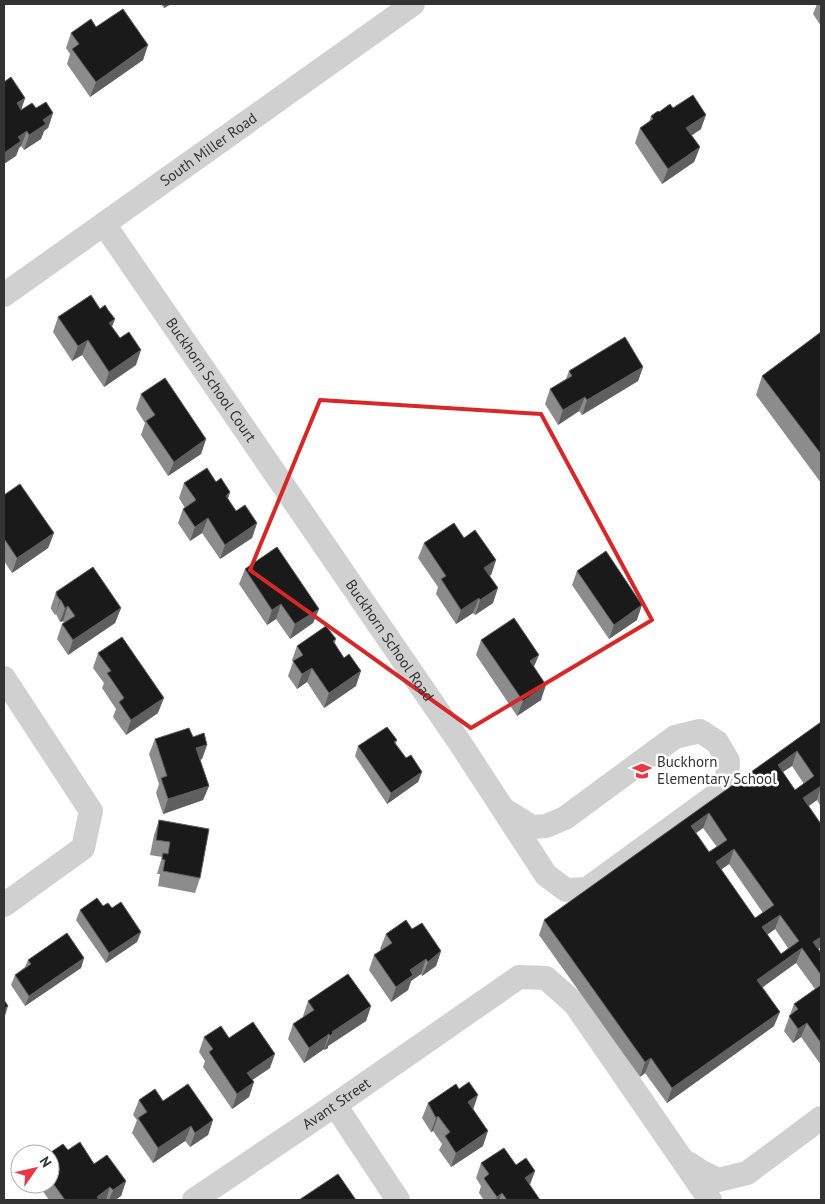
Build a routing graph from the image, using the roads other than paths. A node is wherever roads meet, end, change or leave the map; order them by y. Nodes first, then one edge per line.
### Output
1 (413, 4) edge
2 (104, 224) junction
3 (4, 295) edge
4 (317, 536) joint
5 (4, 678) edge
6 (503, 809) junction
7 (4, 905) edge
8 (335, 1105) junction
9 (821, 1118) edge
10 (679, 1156) junction
11 (194, 1200) edge
12 (398, 1200) edge
13 (710, 1200) edge

1 - 2 street, South Miller Road
2 - 3 street, South Miller Road
2 - 4 street, Buckhorn School Court
4 - 6 street, Buckhorn School Road
5 - 7 street
6 - 6 street, Buckhorn School Road
8 - 10 street, Avant Street
8 - 11 street, Avant Street
8 - 12 street
9 - 10 street
10 - 13 street, Avant Street

